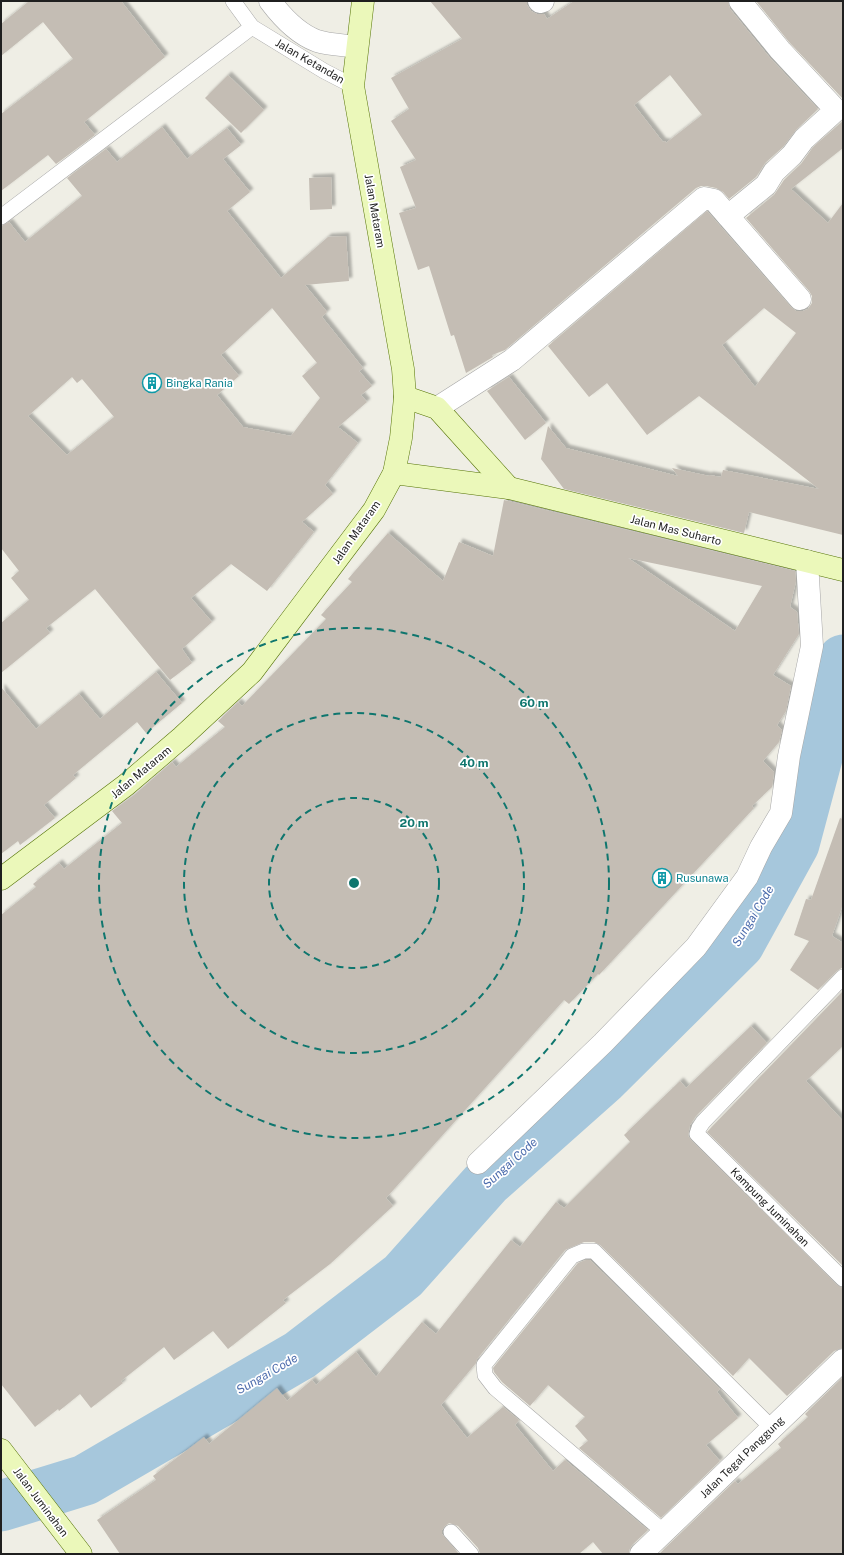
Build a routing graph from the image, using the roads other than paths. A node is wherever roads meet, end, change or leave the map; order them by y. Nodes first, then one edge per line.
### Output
1 (233, 1) edge
2 (270, 1) edge
3 (363, 1) edge
4 (539, 1) edge
5 (543, 1) edge
6 (740, 1) edge
7 (252, 27) junction
8 (357, 47) junction
9 (353, 86) junction
10 (728, 216) junction
11 (1, 217) edge
12 (800, 299) dead end
13 (405, 397) junction
14 (437, 408) junction
15 (394, 473) junction
16 (509, 488) junction
17 (824, 565) edge
18 (1, 879) edge
19 (843, 977) edge
20 (478, 1162) dead end
21 (843, 1279) edge
22 (843, 1360) edge
23 (772, 1428) junction
24 (1, 1450) edge
25 (451, 1532) dead end
26 (664, 1532) junction
27 (80, 1554) edge
28 (471, 1554) edge
29 (642, 1554) edge

1 - 7 lane
2 - 8 street
3 - 8 main road, Jalan Mataram
4 - 5 street
6 - 10 street
7 - 9 lane, Jalan Ketandan
7 - 11 lane
8 - 9 main road, Jalan Mataram
9 - 13 main road, Jalan Mataram
10 - 12 street
10 - 14 street
13 - 14 main road
13 - 15 main road, Jalan Mataram
14 - 16 main road
15 - 16 main road, Jalan Mas Suharto
15 - 18 main road, Jalan Mataram
16 - 17 main road, Jalan Mas Suharto
17 - 20 street
19 - 21 lane, Kampung Juminahan
22 - 23 street, Jalan Tegal Panggung
23 - 26 street, Jalan Tegal Panggung
23 - 26 lane
24 - 27 main road, Jalan Juminahan
25 - 28 lane
26 - 29 street, Jalan Tegal Panggung

